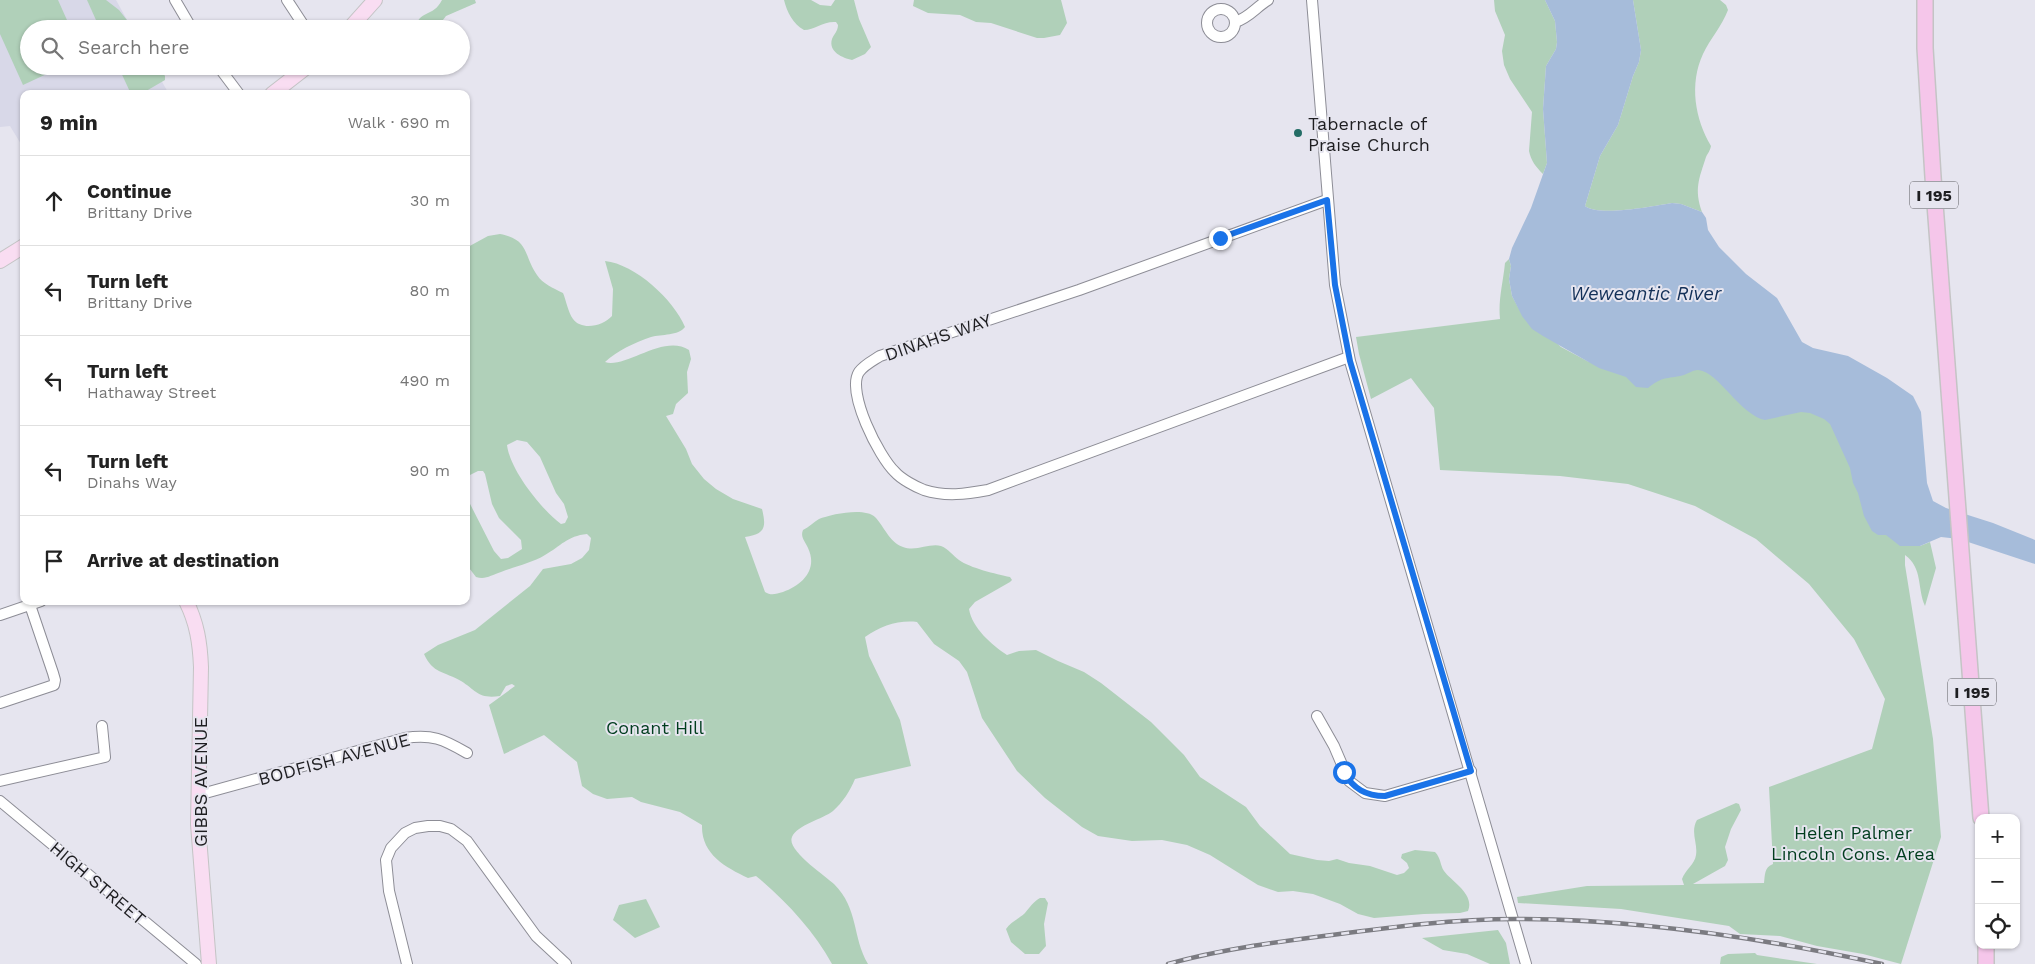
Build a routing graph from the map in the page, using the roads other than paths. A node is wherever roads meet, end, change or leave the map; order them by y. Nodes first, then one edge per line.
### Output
1 (175, 0) edge
2 (287, 0) edge
3 (1268, 0) edge
4 (1312, 0) edge
5 (1926, 0) edge
6 (372, 1) edge
7 (187, 20) edge
8 (300, 20) edge
9 (356, 20) edge
10 (1235, 22) dead end
11 (225, 75) edge
12 (296, 75) edge
13 (236, 90) edge
14 (277, 90) edge
15 (1327, 200) junction
16 (20, 248) edge
17 (0, 261) edge
18 (1349, 357) junction
19 (30, 605) joint
20 (188, 605) edge
21 (0, 615) edge
22 (0, 703) edge
23 (1317, 716) dead end
24 (102, 726) dead end
25 (467, 753) dead end
26 (1471, 771) junction
27 (0, 781) edge
28 (198, 795) junction
29 (0, 802) edge
30 (1981, 814) edge
31 (1986, 949) edge
32 (196, 964) edge
33 (209, 964) edge
34 (407, 964) edge
35 (566, 964) edge
36 (1526, 964) edge
37 (1986, 964) edge

1 - 7 street
2 - 8 street
3 - 10 street
4 - 15 street
5 - 30 highway, I 195
6 - 9 main road
11 - 13 street
12 - 14 main road
15 - 18 street
15 - 18 street, DINAHS WAY
16 - 17 main road
18 - 26 street
19 - 21 street
19 - 22 street
20 - 28 main road, GIBBS AVENUE
23 - 26 street
24 - 27 street
25 - 28 street, BODFISH AVENUE
26 - 36 street
28 - 33 main road, GIBBS AVENUE
29 - 32 street, HIGH STREET
31 - 37 highway
34 - 35 street

